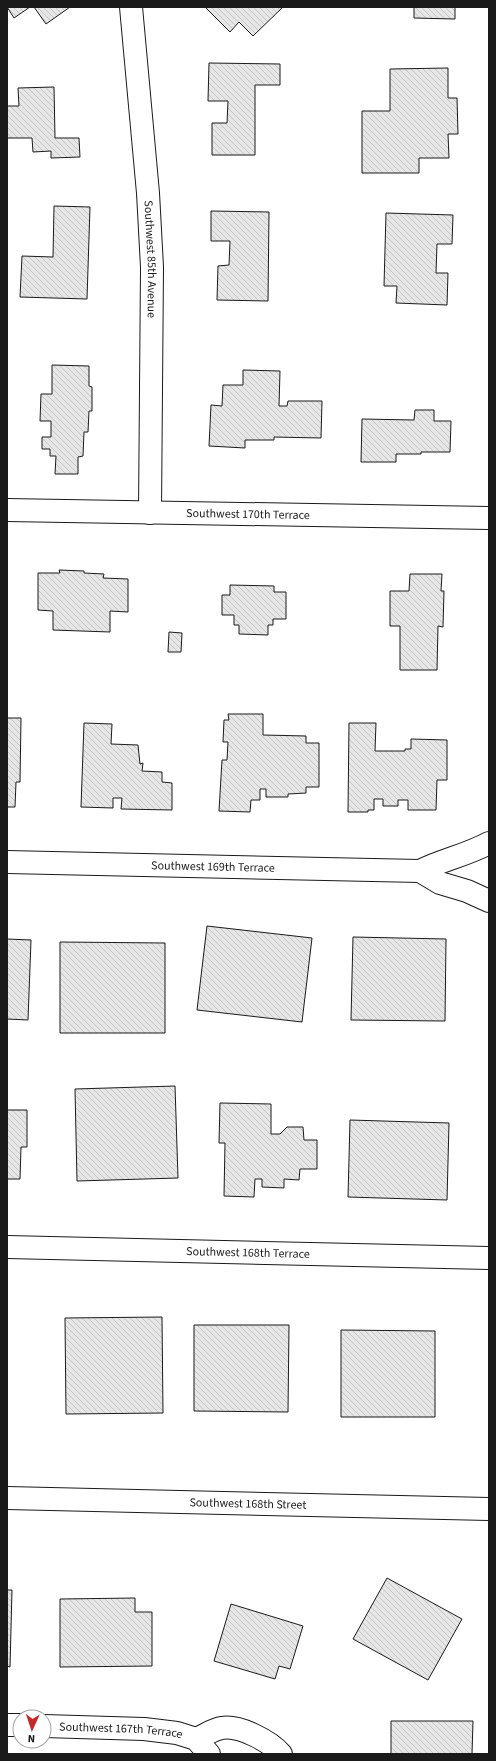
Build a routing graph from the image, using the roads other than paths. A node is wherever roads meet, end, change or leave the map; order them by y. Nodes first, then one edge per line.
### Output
1 (132, 7) edge
2 (7, 510) edge
3 (150, 513) junction
4 (489, 518) edge
5 (489, 843) edge
6 (7, 862) edge
7 (420, 871) junction
8 (489, 901) edge
9 (7, 1247) edge
10 (489, 1258) edge
11 (7, 1498) edge
12 (489, 1509) edge
13 (52, 1726) edge
14 (202, 1747) edge
15 (281, 1754) edge

1 - 3 street, Southwest 85th Avenue
2 - 3 street, Southwest 170th Terrace
3 - 4 street, Southwest 170th Terrace
5 - 7 street, Southwest 169th Terrace
6 - 7 street, Southwest 169th Terrace
7 - 8 street, Southwest 169th Terrace
9 - 10 street, Southwest 168th Terrace
11 - 12 street, Southwest 168th Street
13 - 14 street, Southwest 167th Terrace
14 - 15 street, Southwest 167th Terrace

